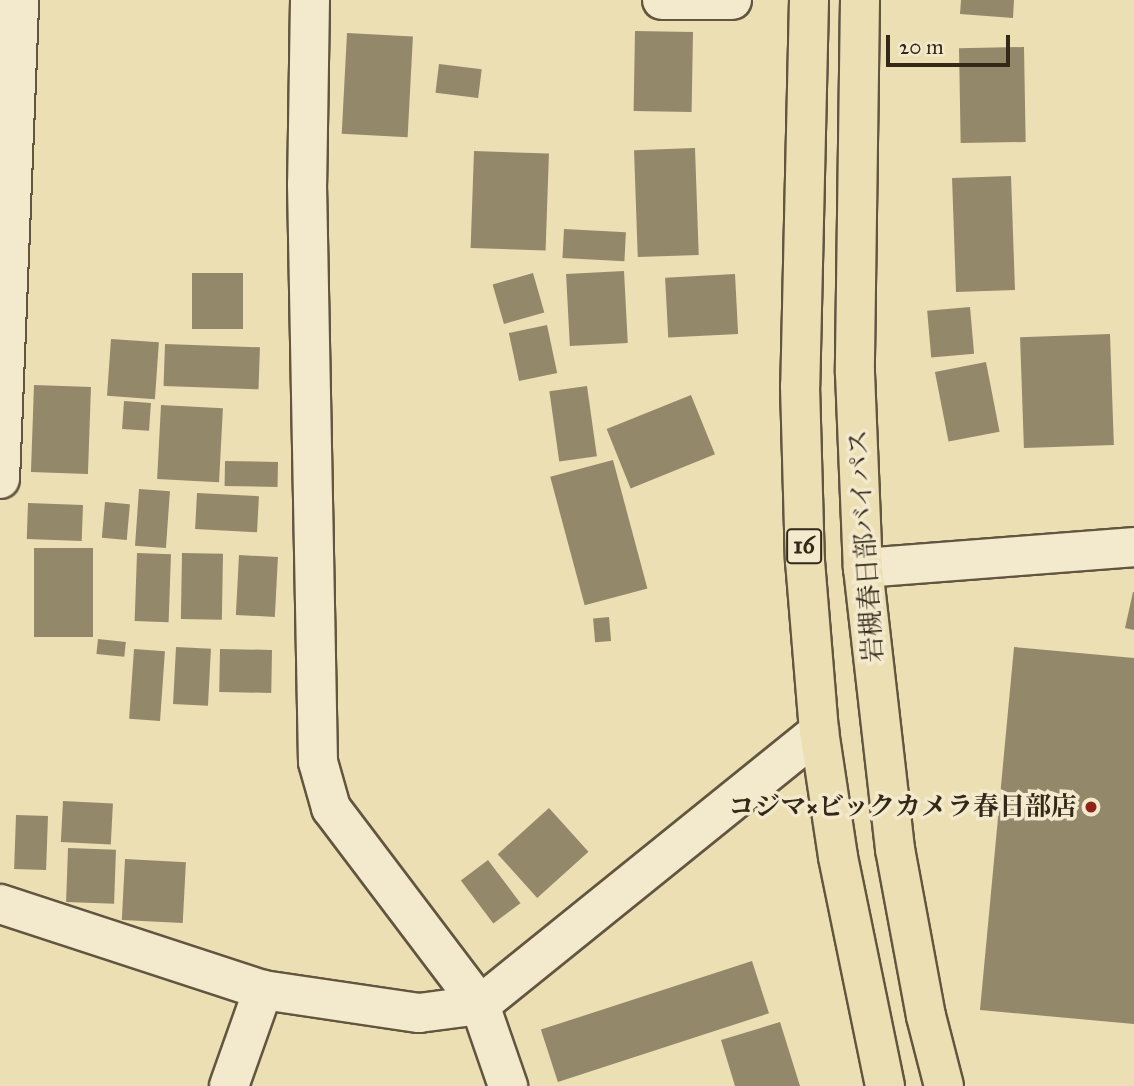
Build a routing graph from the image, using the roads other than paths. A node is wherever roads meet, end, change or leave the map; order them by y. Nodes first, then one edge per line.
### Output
1 (19, 0) edge
2 (310, 0) edge
3 (662, 0) edge
4 (732, 0) edge
5 (809, 0) edge
6 (860, 0) edge
7 (0, 479) edge
8 (1134, 547) edge
9 (863, 568) junction
10 (819, 731) junction
11 (0, 904) edge
12 (263, 990) junction
13 (480, 1004) junction
14 (229, 1086) edge
15 (508, 1086) edge
16 (885, 1086) edge
17 (944, 1086) edge

1 - 7 street
2 - 13 street
3 - 4 street
5 - 10 highway, 16
6 - 9 highway, 岩槻春日部バイパス / 16
8 - 9 street
9 - 17 highway, 岩槻春日部バイパス / 16
10 - 13 street
10 - 16 highway, 16
11 - 12 street
12 - 13 street
12 - 14 street
13 - 15 street

